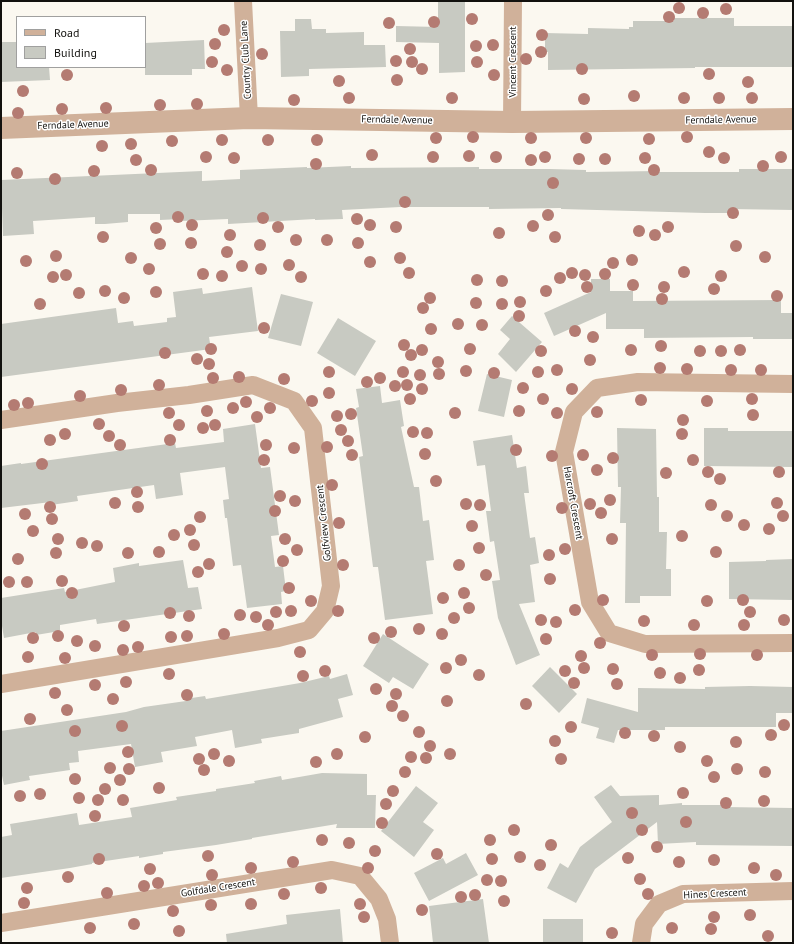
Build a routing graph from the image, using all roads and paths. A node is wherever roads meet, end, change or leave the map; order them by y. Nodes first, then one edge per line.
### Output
1 (243, 1) edge
2 (513, 1) edge
3 (249, 118) junction
4 (793, 120) edge
5 (512, 122) junction
6 (1, 128) edge
7 (793, 384) edge
8 (1, 420) edge
9 (793, 643) edge
10 (1, 684) edge
11 (793, 891) edge
12 (1, 923) edge
13 (390, 943) edge
14 (641, 943) edge

1 - 3 street, Country Club Lane
2 - 5 street, Vincent Crescent
3 - 5 street, Ferndale Avenue
3 - 6 street, Ferndale Avenue
4 - 5 street, Ferndale Avenue
7 - 9 street, Harcroft Crescent
8 - 10 street, Golfview Crescent
11 - 14 street, Hines Crescent
12 - 13 street, Golfdale Crescent

